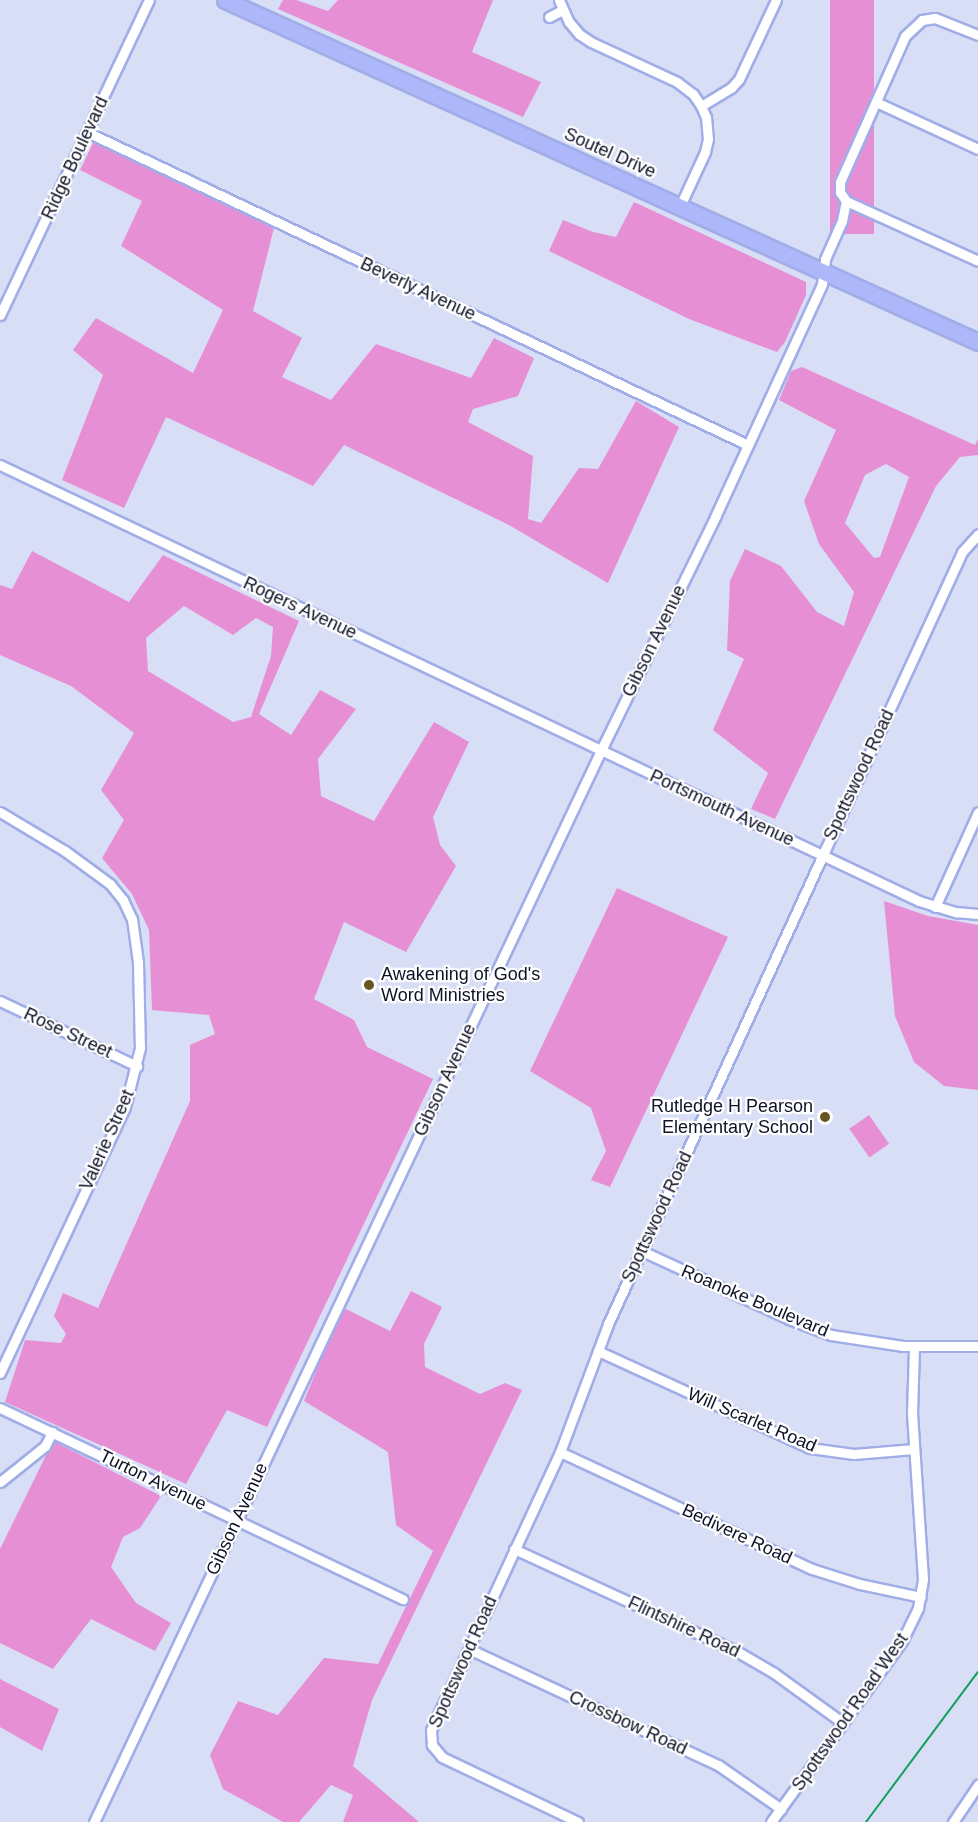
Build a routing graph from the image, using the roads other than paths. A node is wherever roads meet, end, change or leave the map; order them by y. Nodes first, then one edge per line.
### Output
1 (149, 0) edge
2 (225, 0) edge
3 (559, 0) edge
4 (776, 0) edge
5 (562, 10) junction
6 (549, 16) dead end
7 (978, 35) edge
8 (876, 102) junction
9 (701, 106) junction
10 (87, 132) junction
11 (978, 148) edge
12 (846, 201) junction
13 (680, 206) junction
14 (978, 261) edge
15 (823, 272) junction
16 (0, 315) edge
17 (977, 338) edge
18 (748, 445) junction
19 (0, 465) edge
20 (978, 534) edge
21 (601, 750) junction
22 (0, 812) edge
23 (978, 812) edge
24 (822, 856) junction
25 (934, 907) junction
26 (978, 914) edge
27 (0, 1001) edge
28 (136, 1066) junction
29 (642, 1251) junction
30 (914, 1346) junction
31 (978, 1346) edge
32 (598, 1351) junction
33 (0, 1373) edge
34 (0, 1408) edge
35 (52, 1432) junction
36 (914, 1449) junction
37 (560, 1452) junction
38 (0, 1482) edge
39 (236, 1520) junction
40 (514, 1549) junction
41 (921, 1597) junction
42 (403, 1599) dead end
43 (469, 1649) junction
44 (843, 1724) junction
45 (978, 1785) edge
46 (781, 1809) junction
47 (94, 1822) edge
48 (578, 1822) edge
49 (771, 1822) edge
50 (953, 1822) edge

1 - 10 street, Ridge Boulevard
2 - 13 main road, Soutel Drive
3 - 5 street
4 - 9 street
5 - 6 street
5 - 9 street
7 - 8 street
8 - 11 street
8 - 12 street
9 - 13 street
10 - 16 street, Ridge Boulevard
10 - 18 street, Beverly Avenue
12 - 14 street
12 - 15 street, Gibson Avenue
13 - 15 main road, Soutel Drive
15 - 17 main road, Soutel Drive
15 - 18 street, Gibson Avenue
18 - 21 street, Gibson Avenue
19 - 21 street, Rogers Avenue
20 - 24 street, Spottswood Road
21 - 24 street, Portsmouth Avenue
21 - 39 street, Gibson Avenue
22 - 28 street, Valerie Street
23 - 25 street
24 - 25 street, Portsmouth Avenue
24 - 29 street, Spottswood Road
25 - 26 street, Portsmouth Avenue
27 - 28 street, Rose Street
28 - 33 street, Valerie Street
29 - 30 street, Roanoke Boulevard
29 - 32 street, Spottswood Road
30 - 31 street, Roanoke Boulevard
30 - 36 street, Spottswood Road West
32 - 36 street, Will Scarlet Road
32 - 37 street, Spottswood Road
34 - 35 street, Turton Avenue
35 - 38 street
35 - 39 street, Turton Avenue
36 - 41 street, Spottswood Road West
37 - 40 street, Spottswood Road
37 - 41 street, Bedivere Road
39 - 42 street, Turton Avenue
39 - 47 street, Gibson Avenue
40 - 43 street, Spottswood Road
40 - 44 street, Flintshire Road
41 - 44 street, Spottswood Road West
43 - 46 street, Crossbow Road
43 - 48 street, Spottswood Road
44 - 46 street, Spottswood Road West
45 - 50 street
46 - 49 street, Spottswood Road West

